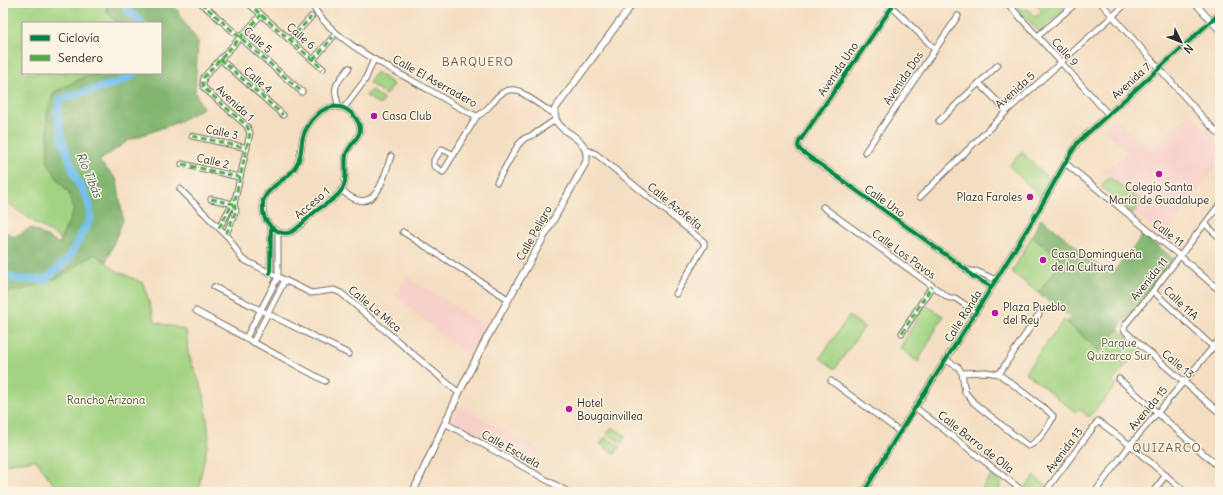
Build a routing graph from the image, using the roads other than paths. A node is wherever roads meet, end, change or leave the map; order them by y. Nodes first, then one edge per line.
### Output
1 (201, 3) edge
2 (248, 3) edge
3 (311, 3) edge
4 (633, 3) edge
5 (1007, 3) edge
6 (1076, 3) edge
7 (1101, 3) edge
8 (1127, 3) edge
9 (1195, 3) edge
10 (890, 5) edge
11 (261, 14) junction
12 (1220, 14) edge
13 (958, 16) dead end
14 (1113, 16) junction
15 (311, 17) dead end
16 (1211, 21) junction
17 (1220, 31) edge
18 (1038, 36) junction
19 (333, 37) dead end
20 (240, 38) junction
21 (290, 40) junction
22 (935, 49) junction
23 (374, 59) junction
24 (220, 60) junction
25 (313, 60) junction
26 (1061, 62) junction
27 (998, 65) dead end
28 (349, 68) dead end
29 (1160, 68) junction
30 (323, 69) dead end
31 (979, 83) junction
32 (302, 92) dead end
33 (342, 108) junction
34 (1006, 111) junction
35 (1108, 114) junction
36 (283, 115) dead end
37 (477, 116) junction
38 (555, 117) junction
39 (940, 121) dead end
40 (1220, 135) edge
41 (192, 136) dead end
42 (799, 142) joint
43 (247, 148) junction
44 (586, 150) junction
45 (865, 152) dead end
46 (454, 155) junction
47 (391, 156) dead end
48 (1065, 163) junction
49 (182, 164) dead end
50 (239, 177) junction
51 (496, 182) dead end
52 (180, 190) dead end
53 (341, 190) junction
54 (920, 197) dead end
55 (211, 200) dead end
56 (234, 204) junction
57 (1220, 204) edge
58 (823, 207) dead end
59 (1205, 224) junction
60 (271, 227) junction
61 (219, 228) junction
62 (278, 232) junction
63 (403, 232) dead end
64 (226, 234) junction
65 (1220, 238) edge
66 (1180, 256) junction
67 (967, 270) junction
68 (270, 273) junction
69 (278, 277) junction
70 (285, 280) junction
71 (996, 280) junction
72 (932, 286) junction
73 (214, 287) dead end
74 (992, 287) junction
75 (1153, 291) junction
76 (1220, 291) edge
77 (676, 294) dead end
78 (508, 300) junction
79 (261, 310) junction
80 (196, 311) dead end
81 (976, 312) junction
82 (268, 314) junction
83 (1039, 314) dead end
84 (1124, 330) joint
85 (902, 333) dead end
86 (246, 338) junction
87 (1220, 339) edge
88 (253, 342) junction
89 (1213, 347) junction
90 (349, 354) dead end
91 (946, 360) junction
92 (962, 373) junction
93 (999, 374) junction
94 (1119, 379) dead end
95 (325, 381) dead end
96 (830, 381) dead end
97 (1184, 382) junction
98 (459, 393) junction
99 (916, 408) junction
100 (1157, 413) junction
101 (1220, 413) edge
102 (445, 423) junction
103 (900, 432) junction
104 (1130, 445) junction
105 (1220, 468) edge
106 (1166, 475) junction
107 (413, 492) edge
108 (568, 492) edge
109 (864, 492) edge
110 (1024, 492) edge
111 (1045, 492) edge
112 (1095, 492) edge
113 (1153, 492) edge
114 (1185, 492) edge

1 - 20 street, Calle 5
2 - 11 street, Calle 6
3 - 23 street, Calle El Aserradero
4 - 38 main road
5 - 18 street, Calle 9
6 - 18 street
7 - 14 street
8 - 14 street, Avenida 5
9 - 16 street
10 - 22 street
10 - 42 street, Avenida Uno
11 - 20 street, Avenida 1
11 - 21 street, Calle 6
12 - 16 street, Avenida 7
13 - 22 street, Avenida Dos
14 - 26 street, Avenida 5
14 - 29 street
15 - 21 street
16 - 17 street
16 - 29 street, Avenida 7
18 - 26 street, Calle 9
19 - 25 street
20 - 24 street, Avenida 1
20 - 32 street, Calle 5
21 - 25 street, Calle 6
22 - 45 street, Avenida Dos
23 - 33 street
23 - 37 street, Calle El Aserradero
24 - 36 street, Calle 4
24 - 43 street, Avenida 1
25 - 30 street, Calle 6
26 - 34 street, Avenida 5
26 - 35 street, Calle 9
27 - 31 street
28 - 33 street
29 - 35 street, Avenida 7
29 - 40 street
31 - 34 street
31 - 39 street
33 - 53 street, Acceso 1
33 - 60 street
34 - 54 street, Avenida 5
35 - 48 street, Calle Ronda
37 - 38 street, Calle El Aserradero
37 - 46 street
38 - 44 main road
38 - 51 street
41 - 43 street, Calle 3
42 - 67 street, Calle Uno
43 - 50 street, Avenida 1
44 - 77 street, Calle Azofeifa
44 - 78 main road, Calle Peligro
46 - 46 street
47 - 53 street
48 - 66 street, Calle 11
48 - 71 street, Calle Ronda
49 - 50 street, Calle 2
50 - 56 street, Avenida 1
52 - 61 street, Calle La Mica
53 - 62 street, Acceso 1
55 - 56 street
56 - 61 street, Avenida 1
56 - 64 street, Avenida 1
57 - 59 street, Avenida 11
58 - 72 street, Calle Los Pavos
59 - 65 street
59 - 66 street, Avenida 11
60 - 62 street
60 - 68 street
61 - 64 street, Calle La Mica
62 - 69 street
63 - 78 street
64 - 68 street, Calle La Mica
66 - 75 street, Avenida 11
66 - 76 street, Calle 11
67 - 71 street, Calle Uno
67 - 74 street, Calle Uno
68 - 69 street, Calle La Mica
69 - 70 street, Calle La Mica
69 - 79 street
70 - 82 street
70 - 98 street, Calle La Mica
71 - 74 street, Calle Ronda
72 - 81 street, Calle Los Pavos
72 - 85 street
73 - 79 street
74 - 81 street, Calle Ronda
75 - 84 street, Avenida 11
75 - 89 street, Calle 11A
78 - 98 main road, Calle Peligro
79 - 82 street
79 - 86 street
80 - 86 street
81 - 91 street, Calle Ronda
82 - 88 street
82 - 90 street
83 - 93 street
84 - 97 street, Calle 13
86 - 88 street
87 - 89 street, Avenida 15
88 - 95 street
89 - 97 street, Avenida 15
91 - 92 street
91 - 99 street, Calle Ronda
92 - 93 street
92 - 93 street
94 - 100 street
96 - 103 street
97 - 100 street, Avenida 15
97 - 101 street, Calle 13
98 - 102 main road, Calle Peligro
99 - 103 street, Calle Ronda
99 - 110 street, Calle Barro de Olla
100 - 104 street, Avenida 15
100 - 105 street
102 - 107 main road, Calle Peligro
102 - 108 street, Calle Escuela
103 - 109 street, Calle Ronda
104 - 106 street
104 - 111 street, Avenida 13
104 - 112 street, Avenida 15
106 - 113 street
106 - 114 street

